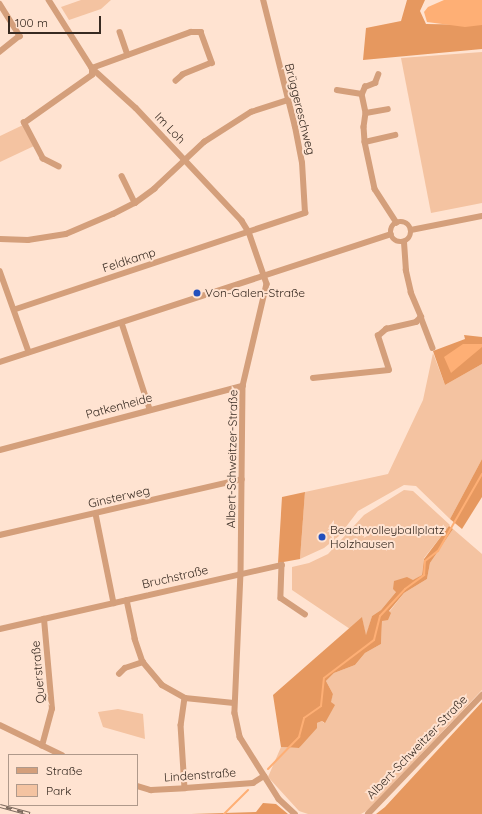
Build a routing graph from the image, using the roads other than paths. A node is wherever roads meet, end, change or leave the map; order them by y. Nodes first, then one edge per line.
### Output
1 (49, 0) edge
2 (263, 0) edge
3 (0, 4) edge
4 (120, 32) dead end
5 (0, 52) edge
6 (128, 55) junction
7 (92, 68) junction
8 (378, 75) dead end
9 (176, 81) dead end
10 (337, 90) dead end
11 (362, 94) junction
12 (287, 100) junction
13 (388, 109) dead end
14 (366, 113) junction
15 (396, 135) dead end
16 (365, 142) junction
17 (185, 160) junction
18 (59, 167) dead end
19 (122, 176) dead end
20 (135, 203) junction
21 (482, 216) edge
22 (397, 223) junction
23 (411, 230) junction
24 (249, 232) junction
25 (391, 234) junction
26 (0, 239) edge
27 (404, 242) junction
28 (0, 271) edge
29 (264, 276) junction
30 (16, 309) junction
31 (421, 317) junction
32 (122, 322) junction
33 (433, 348) dead end
34 (29, 352) junction
35 (0, 362) edge
36 (313, 378) dead end
37 (243, 386) junction
38 (150, 409) junction
39 (0, 450) edge
40 (242, 479) junction
41 (96, 514) junction
42 (0, 534) edge
43 (241, 573) junction
44 (127, 600) junction
45 (114, 603) junction
46 (305, 614) dead end
47 (44, 619) junction
48 (0, 629) edge
49 (143, 662) junction
50 (119, 674) dead end
51 (482, 695) edge
52 (185, 698) junction
53 (234, 703) junction
54 (0, 726) edge
55 (42, 746) junction
56 (60, 754) edge
57 (264, 776) junction
58 (138, 786) edge
59 (185, 788) junction
60 (295, 814) edge
61 (368, 814) edge

1 - 7 street, Im Loh
2 - 12 street, Brüggereschweg
3 - 5 street
4 - 6 street
6 - 7 street
6 - 9 street
7 - 17 street, Im Loh
7 - 18 street
8 - 11 street
10 - 11 street
11 - 14 street
12 - 17 street
12 - 24 street, Brüggereschweg
13 - 14 street
14 - 16 street
15 - 16 street
16 - 22 street
17 - 20 street
17 - 24 street, Im Loh
19 - 20 street
20 - 26 street
21 - 23 street
22 - 23 street
22 - 25 street
23 - 27 street
24 - 29 street, Im Loh
24 - 30 street, Feldkamp
25 - 27 street
25 - 29 street
27 - 31 street
28 - 30 street
29 - 32 street
29 - 37 street, Albert-Schweitzer-Straße
30 - 34 street
31 - 33 street
31 - 36 street
32 - 34 street
32 - 38 street
34 - 35 street
37 - 38 street, Patkenheide
37 - 40 street, Albert-Schweitzer-Straße
38 - 39 street, Patkenheide
40 - 41 street, Ginsterweg
40 - 43 street, Albert-Schweitzer-Straße
41 - 42 street, Ginsterweg
41 - 45 street
43 - 44 street, Bruchstraße
43 - 46 street
43 - 53 street, Albert-Schweitzer-Straße
44 - 45 street, Bruchstraße
44 - 49 street
45 - 47 street, Bruchstraße
47 - 48 street, Bruchstraße
47 - 55 street, Querstraße
49 - 50 street
49 - 52 street
51 - 61 street, Albert-Schweitzer-Straße
52 - 53 street
52 - 59 street
53 - 57 street, Albert-Schweitzer-Straße
54 - 55 street
55 - 56 street
57 - 59 street, Lindenstraße
57 - 60 street, Albert-Schweitzer-Straße
58 - 59 street, Lindenstraße

